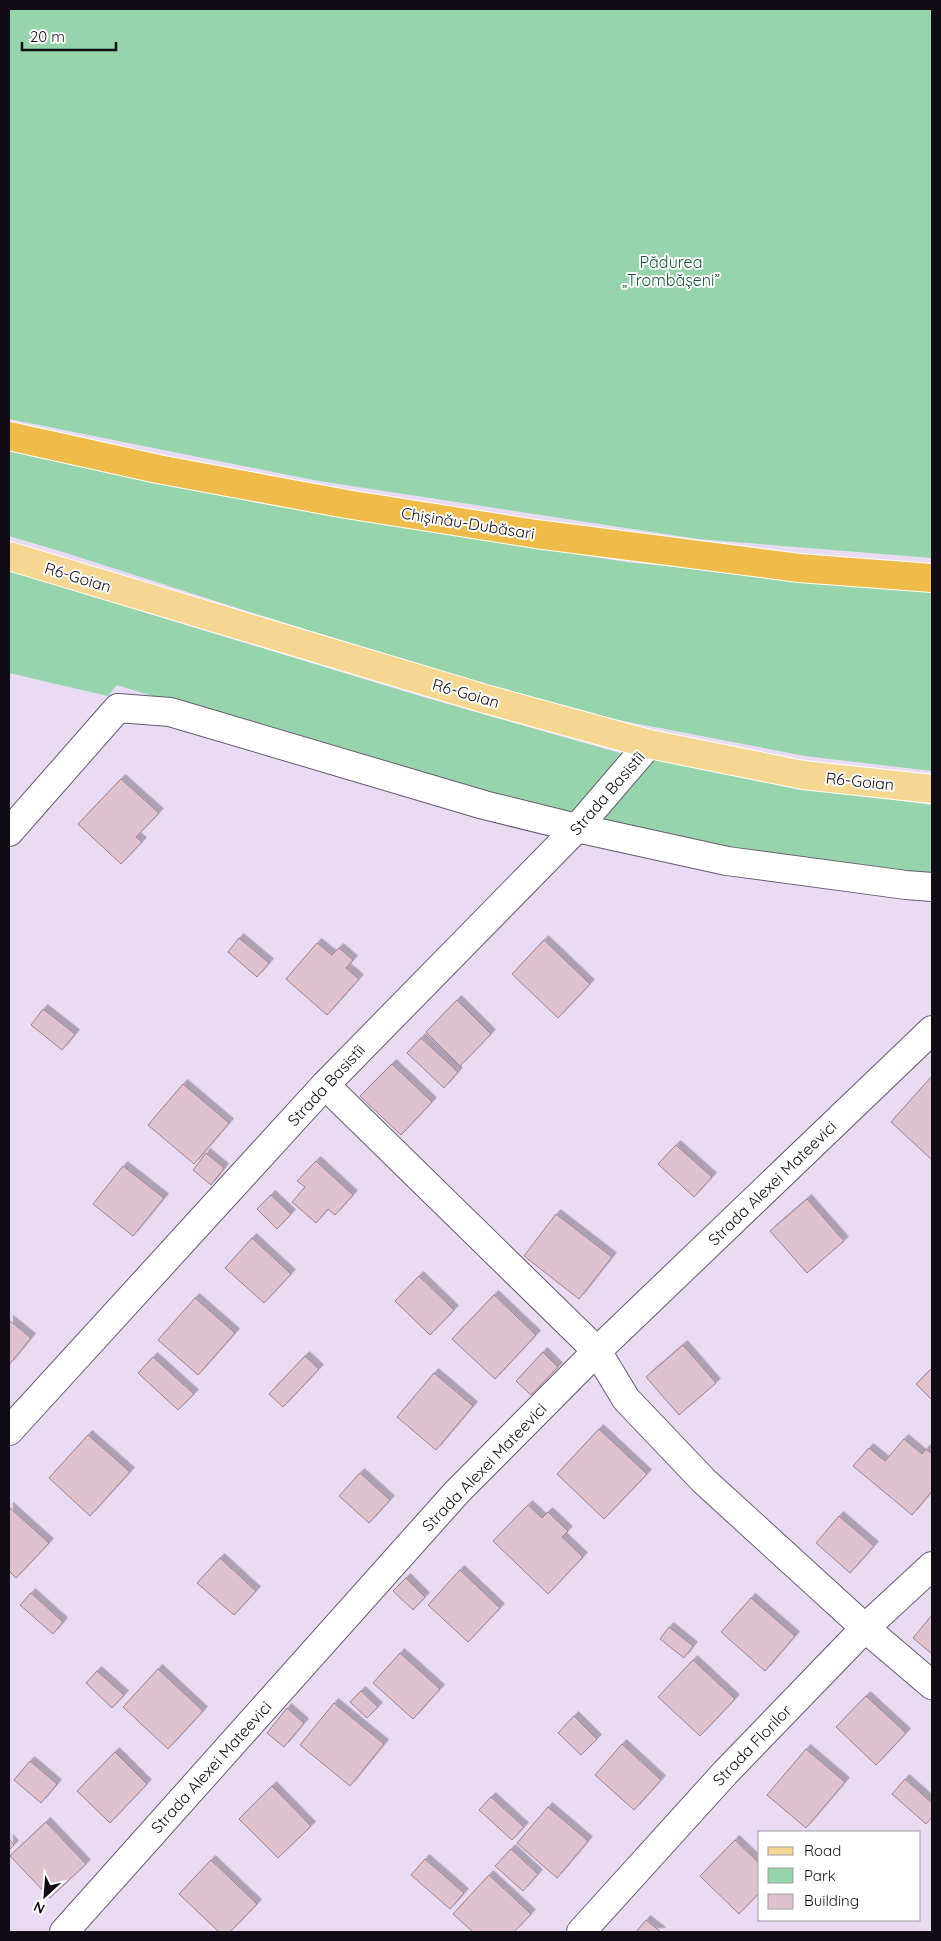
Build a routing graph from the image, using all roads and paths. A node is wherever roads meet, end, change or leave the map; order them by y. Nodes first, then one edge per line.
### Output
1 (9, 436) edge
2 (9, 556) edge
3 (932, 578) edge
4 (649, 744) junction
5 (932, 789) edge
6 (577, 828) junction
7 (9, 832) edge
8 (932, 886) edge
9 (932, 1030) edge
10 (324, 1085) junction
11 (597, 1351) junction
12 (9, 1431) edge
13 (932, 1566) edge
14 (865, 1628) junction
15 (932, 1685) edge
16 (64, 1932) edge
17 (581, 1932) edge

1 - 3 highway, Chișinău-Dubăsari
2 - 4 main road, R6-Goian
4 - 5 main road, R6-Goian
4 - 6 street, Strada Basistîi
6 - 7 street
6 - 8 street
6 - 10 street, Strada Basistîi
9 - 11 street, Strada Alexei Mateevici
10 - 11 street
10 - 12 street, Strada Basistîi
11 - 14 street
11 - 16 street, Strada Alexei Mateevici
13 - 14 street, Strada Florilor
14 - 15 street
14 - 17 street, Strada Florilor

